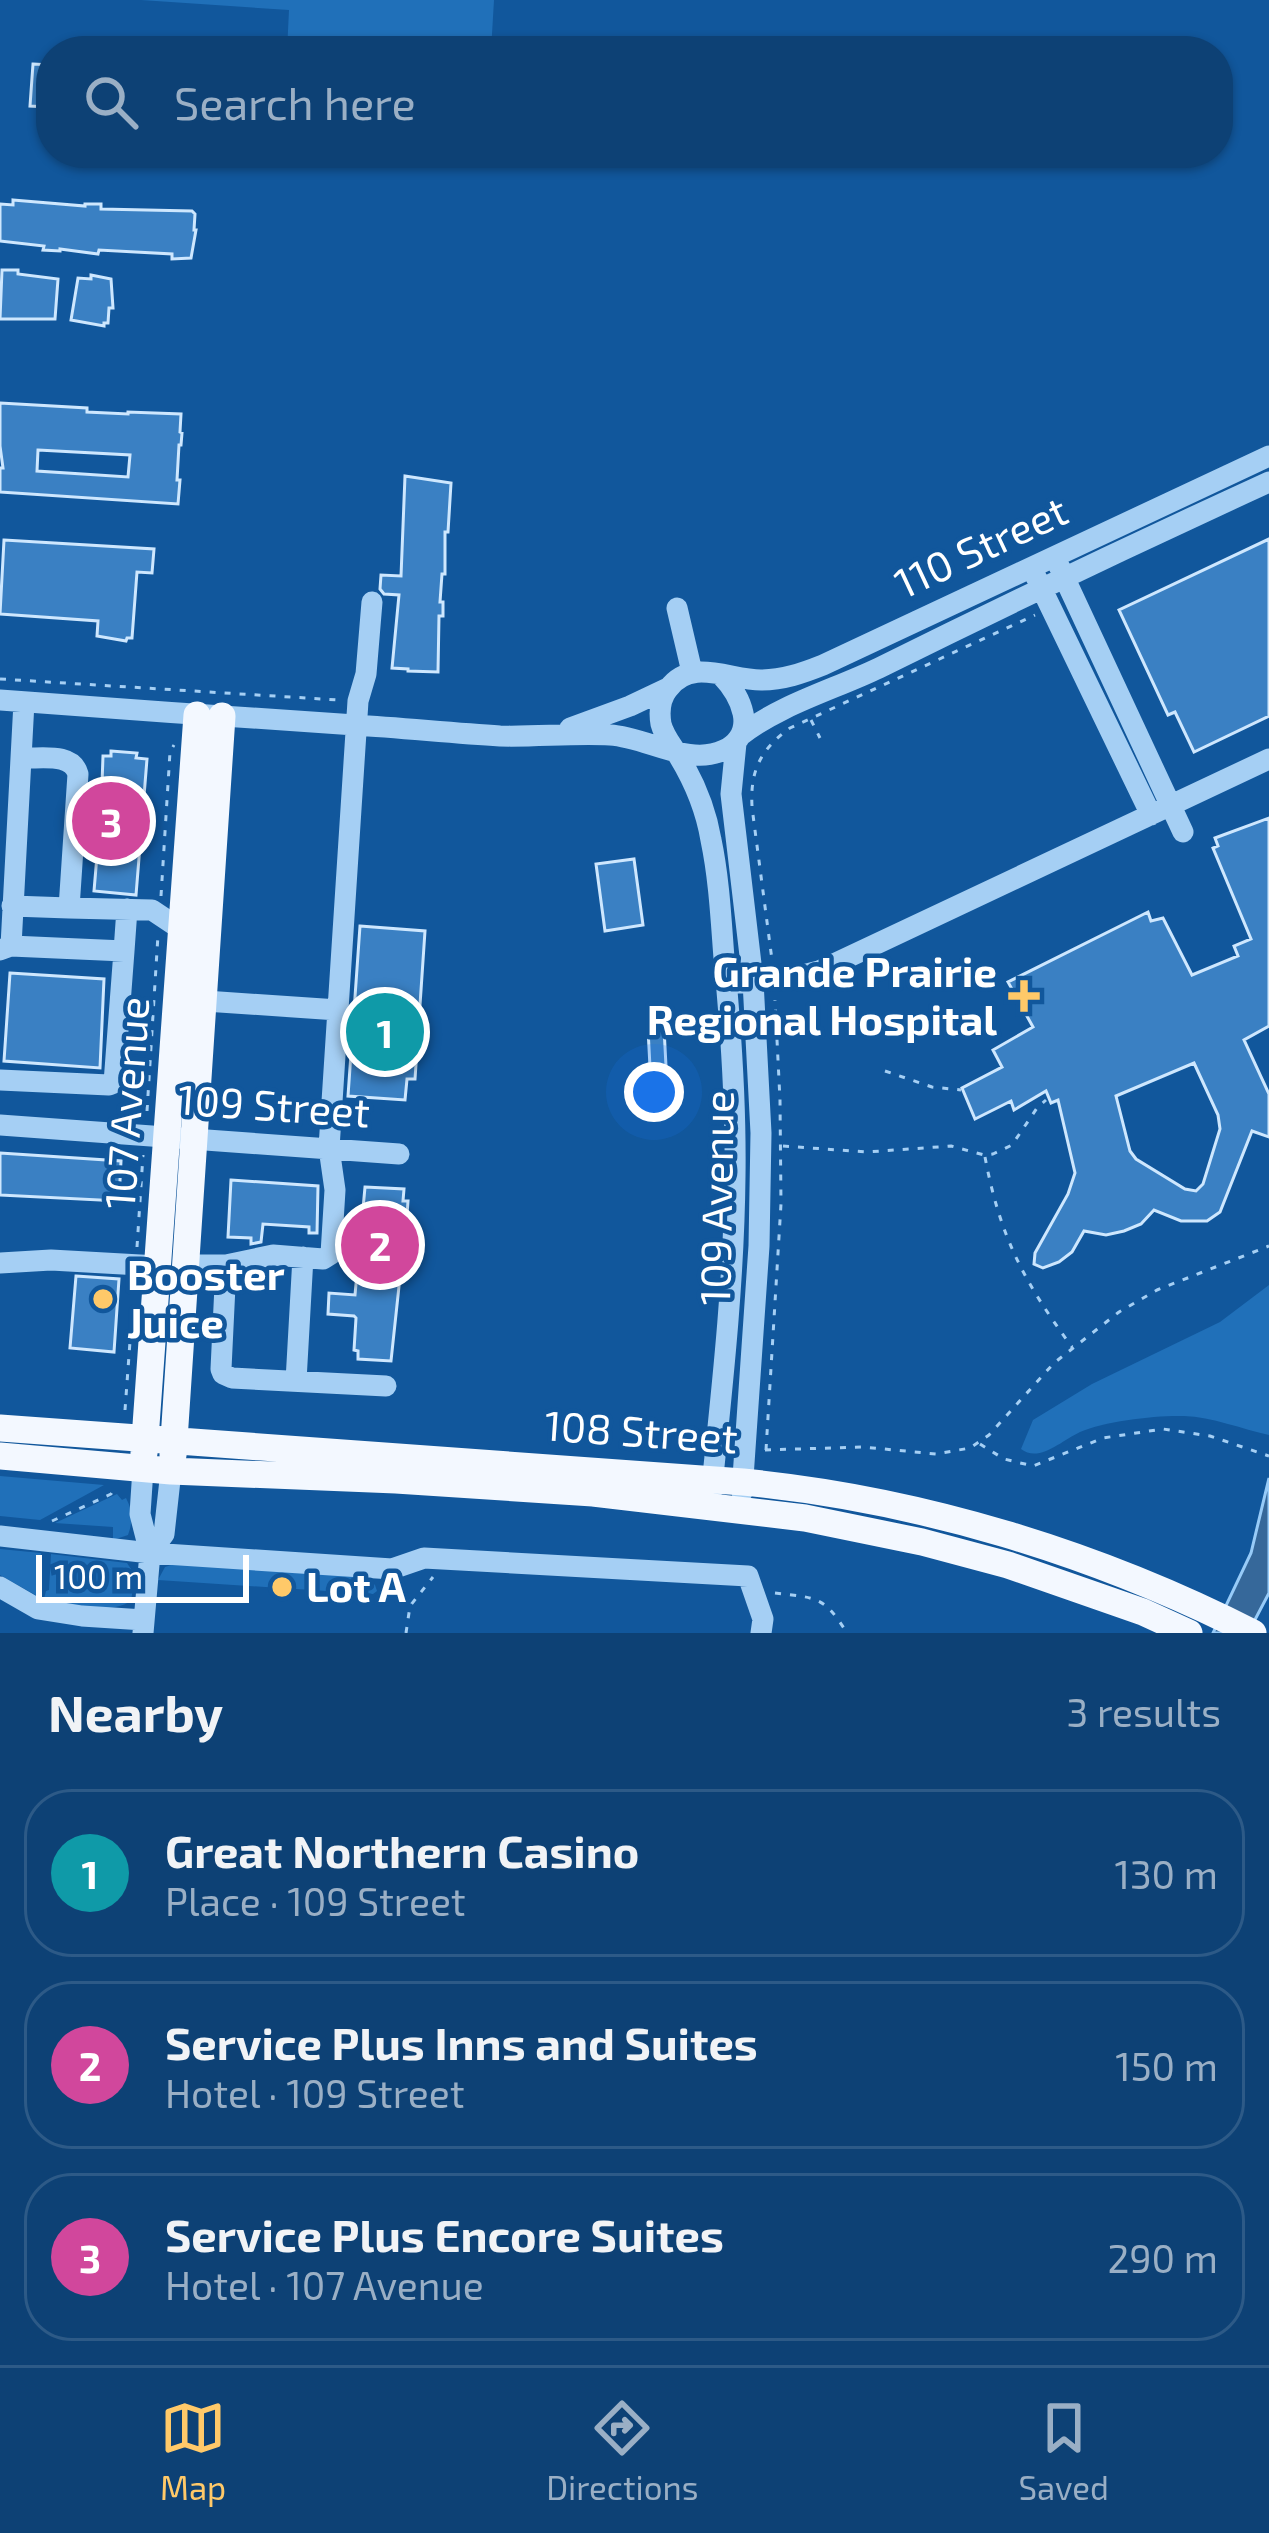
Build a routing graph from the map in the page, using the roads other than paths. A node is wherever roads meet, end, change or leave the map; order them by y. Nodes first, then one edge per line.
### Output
1 (1269, 456) edge
2 (1269, 482) edge
3 (1054, 555) junction
4 (1030, 566) junction
5 (1064, 577) junction
6 (1046, 597) junction
7 (372, 602) dead end
8 (677, 608) dead end
9 (692, 672) junction
10 (721, 675) junction
11 (668, 688) junction
12 (0, 700) edge
13 (24, 702) junction
14 (209, 716) junction
15 (356, 725) junction
16 (535, 736) junction
17 (738, 740) junction
18 (676, 751) junction
19 (21, 758) junction
20 (1269, 759) edge
21 (1161, 810) junction
22 (1183, 832) dead end
23 (184, 889) junction
24 (12, 906) junction
25 (69, 908) junction
26 (127, 909) junction
27 (152, 910) junction
28 (182, 930) junction
29 (5, 948) edge
30 (124, 951) junction
31 (764, 980) junction
32 (727, 984) junction
33 (205, 1000) junction
34 (338, 1010) junction
35 (0, 1080) edge
36 (0, 1125) edge
37 (181, 1138) junction
38 (329, 1148) junction
39 (398, 1154) dead end
40 (303, 1257) junction
41 (0, 1262) edge
42 (226, 1264) junction
43 (172, 1266) junction
44 (296, 1381) junction
45 (386, 1386) dead end
46 (0, 1428) edge
47 (145, 1439) junction
48 (174, 1441) junction
49 (0, 1456) edge
50 (157, 1470) junction
51 (743, 1481) junction
52 (712, 1494) junction
53 (740, 1511) junction
54 (0, 1536) edge
55 (149, 1553) junction
56 (0, 1587) edge
57 (144, 1627) edge
58 (1184, 1630) edge
59 (761, 1633) edge
60 (1253, 1633) edge

1 - 3 street, 110 Street
2 - 5 street, 110 Street
3 - 4 street, 110 Street
3 - 5 street
4 - 6 street
4 - 10 street, 110 Street
5 - 6 street, 110 Street
5 - 21 street
6 - 17 street, 110 Street
6 - 21 street
7 - 15 street
8 - 9 street
9 - 10 street
9 - 11 street
10 - 17 street
11 - 16 street
11 - 18 street
12 - 13 street
13 - 14 street
13 - 19 street
14 - 15 street
14 - 23 main road, 107 Avenue
14 - 33 main road, 107 Avenue
15 - 16 street
15 - 34 street
16 - 18 street
17 - 18 street
17 - 31 street, 109 Avenue
18 - 32 street, 109 Avenue
19 - 24 street
19 - 25 street
20 - 21 street
21 - 22 street
21 - 31 street
23 - 27 street
23 - 28 main road, 107 Avenue
24 - 25 street
24 - 29 street
25 - 26 street
26 - 27 street
26 - 30 street
27 - 28 street
28 - 37 main road, 107 Avenue
29 - 30 street
30 - 35 street
31 - 32 street
31 - 51 street, 109 Avenue
32 - 52 street, 109 Avenue
33 - 34 street
33 - 37 main road, 107 Avenue
34 - 38 street
36 - 37 street, 109 Street
37 - 38 street, 109 Street
37 - 43 main road, 107 Avenue
38 - 39 street, 109 Street
38 - 40 street
40 - 42 street
40 - 44 street
41 - 43 street
42 - 43 street
42 - 44 street
43 - 47 main road, 107 Avenue
43 - 48 main road, 107 Avenue
44 - 45 street
46 - 47 main road, 108 Street
47 - 48 main road, 108 Street
47 - 50 main road, 107 Avenue
48 - 50 main road, 107 Avenue
48 - 52 main road, 108 Street
49 - 50 main road, 108 Street
50 - 52 main road, 108 Street
50 - 55 street, 107 Avenue
51 - 52 main road, 108 Street
51 - 53 street, 109 Avenue
51 - 60 main road, 108 Street
52 - 53 main road, 108 Street
53 - 58 main road, 108 Street
54 - 55 street
55 - 57 street, 107 Avenue
55 - 59 street
56 - 57 street

